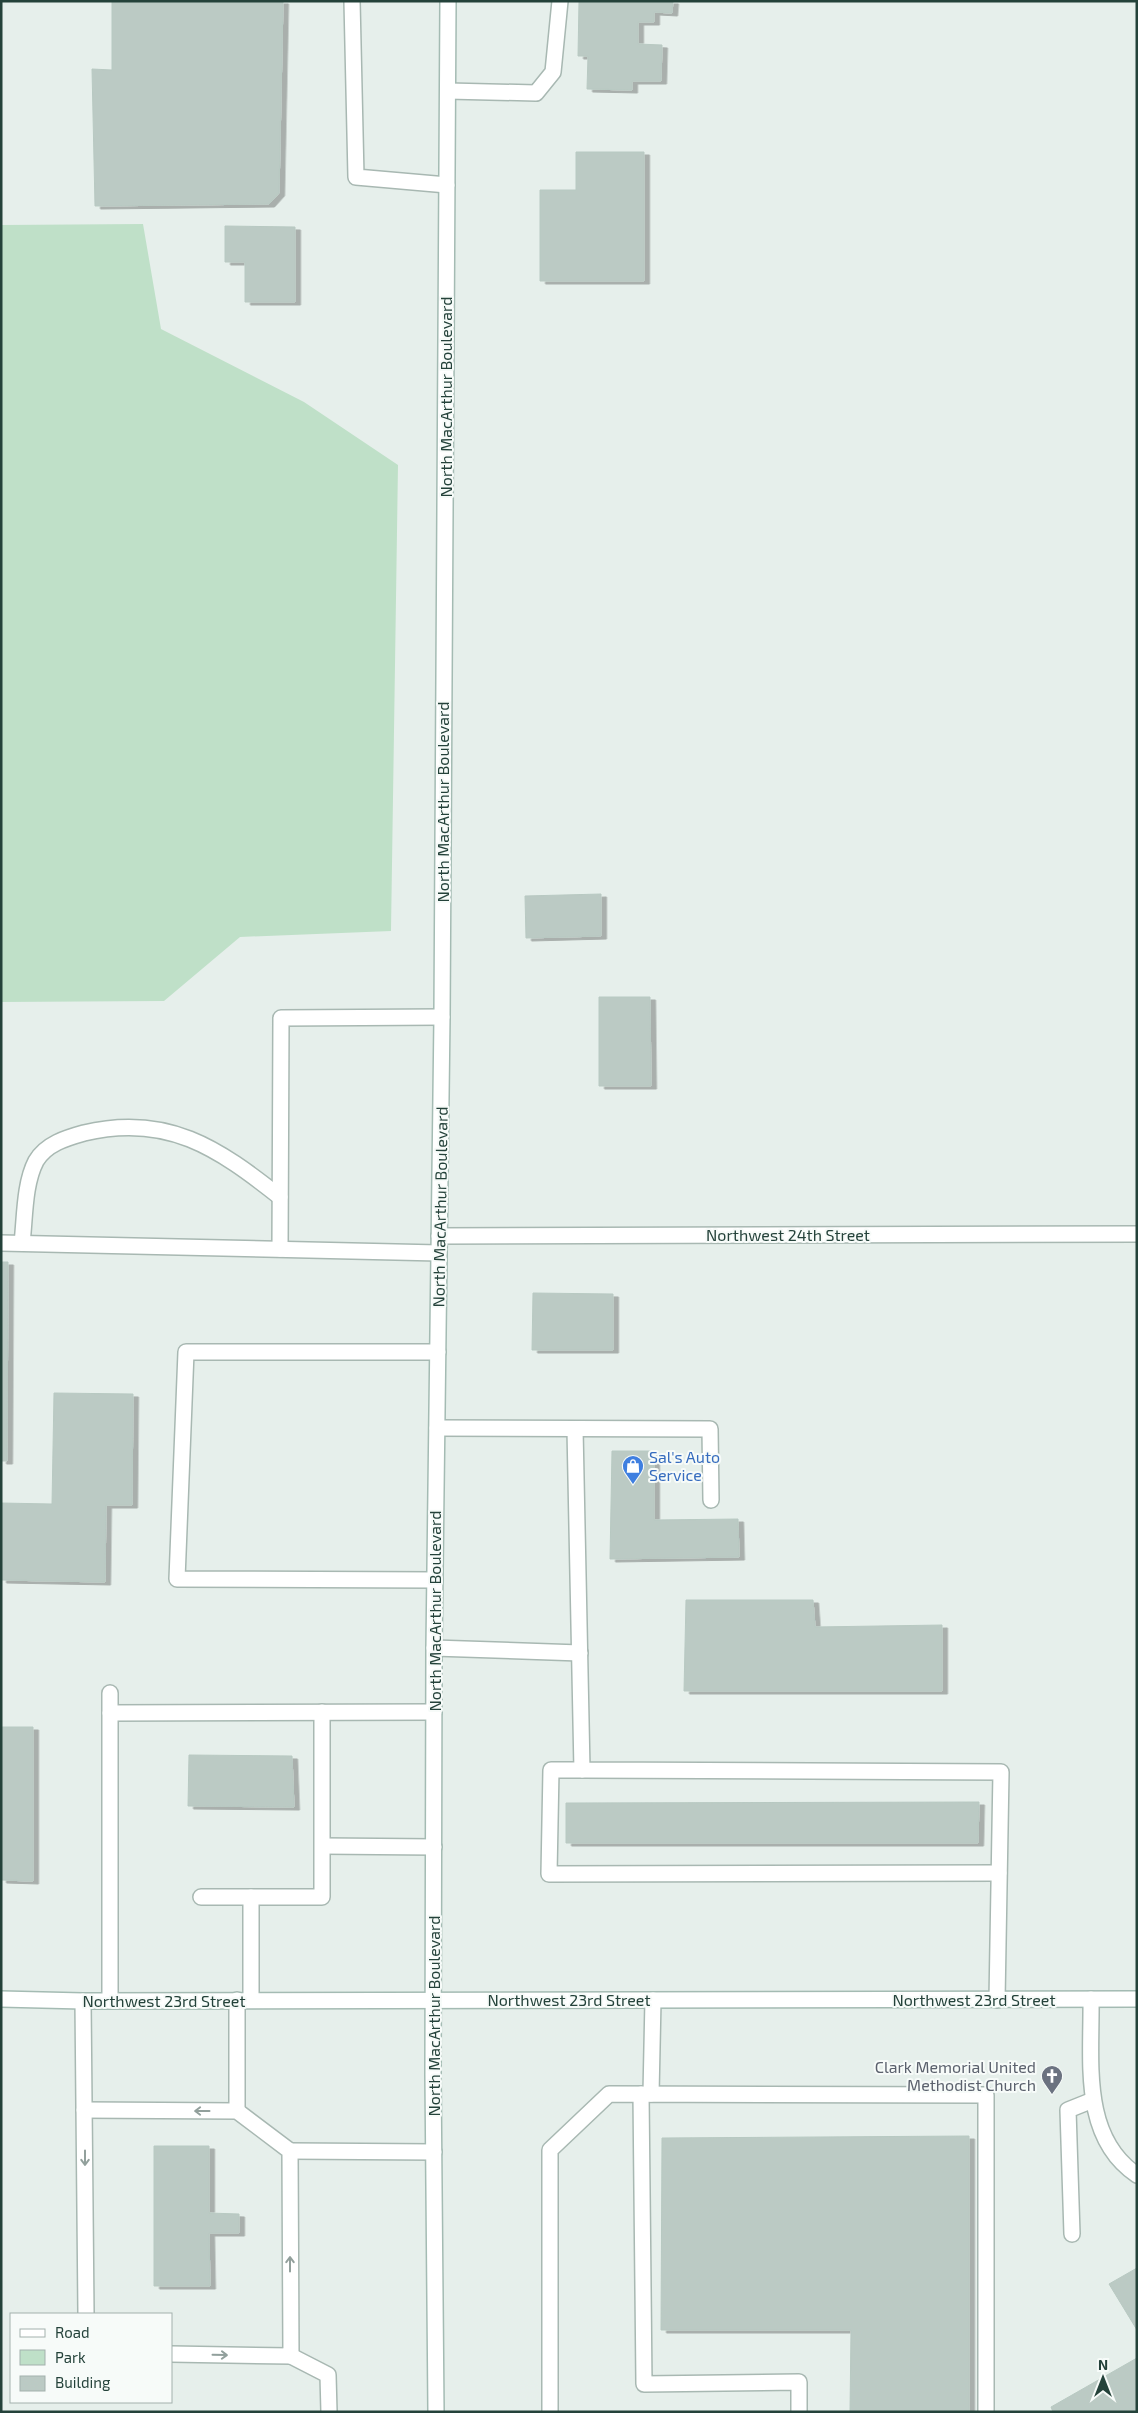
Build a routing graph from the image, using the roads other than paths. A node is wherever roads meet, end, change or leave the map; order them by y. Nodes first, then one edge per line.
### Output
1 (352, 1) edge
2 (448, 1) edge
3 (560, 1) edge
4 (448, 91) junction
5 (447, 185) junction
6 (442, 1017) junction
7 (280, 1197) junction
8 (1137, 1234) edge
9 (439, 1236) junction
10 (1, 1243) edge
11 (22, 1243) junction
12 (280, 1249) junction
13 (439, 1253) junction
14 (438, 1352) junction
15 (437, 1428) junction
16 (575, 1429) junction
17 (711, 1500) dead end
18 (435, 1580) junction
19 (434, 1648) junction
20 (580, 1653) junction
21 (110, 1693) dead end
22 (322, 1712) junction
23 (434, 1712) junction
24 (110, 1713) junction
25 (582, 1770) junction
26 (323, 1846) junction
27 (434, 1847) junction
28 (999, 1873) junction
29 (201, 1898) dead end
30 (251, 1898) junction
31 (1, 1999) edge
32 (1091, 1999) junction
33 (1137, 1999) edge
34 (244, 2000) junction
35 (433, 2000) junction
36 (653, 2000) junction
37 (997, 2000) junction
38 (83, 2001) junction
39 (110, 2001) junction
40 (646, 2094) junction
41 (1093, 2100) junction
42 (84, 2110) junction
43 (237, 2111) junction
44 (290, 2151) junction
45 (434, 2152) junction
46 (1137, 2176) edge
47 (1072, 2234) dead end
48 (86, 2313) edge
49 (172, 2354) edge
50 (290, 2356) junction
51 (329, 2412) edge
52 (436, 2412) edge
53 (550, 2412) edge
54 (799, 2412) edge
55 (986, 2412) edge

1 - 5 main road
2 - 4 main road, North MacArthur Boulevard
3 - 4 main road
4 - 5 main road, North MacArthur Boulevard
5 - 6 main road, North MacArthur Boulevard
6 - 7 main road
6 - 9 main road, North MacArthur Boulevard
7 - 11 main road
7 - 12 main road
8 - 9 main road, Northwest 24th Street
9 - 13 main road, North MacArthur Boulevard
10 - 11 main road
11 - 12 main road
12 - 13 main road
13 - 14 main road, North MacArthur Boulevard
14 - 15 main road, North MacArthur Boulevard
14 - 18 main road
15 - 16 main road
15 - 18 main road, North MacArthur Boulevard
16 - 17 main road
16 - 20 main road
18 - 19 main road, North MacArthur Boulevard
19 - 20 main road
19 - 23 main road, North MacArthur Boulevard
20 - 25 main road
21 - 24 main road
22 - 23 main road
22 - 24 main road
22 - 26 main road
23 - 27 main road, North MacArthur Boulevard
24 - 39 main road
25 - 28 main road
25 - 28 main road
26 - 27 main road
26 - 30 main road
27 - 35 main road, North MacArthur Boulevard
28 - 37 main road
29 - 30 main road
30 - 34 main road
31 - 38 main road, Northwest 23rd Street
32 - 33 main road, Northwest 23rd Street
32 - 37 main road, Northwest 23rd Street
32 - 41 main road
34 - 35 main road, Northwest 23rd Street
34 - 39 main road, Northwest 23rd Street
34 - 43 main road
35 - 36 main road, Northwest 23rd Street
35 - 45 main road, North MacArthur Boulevard
36 - 37 main road, Northwest 23rd Street
36 - 40 main road
38 - 39 main road, Northwest 23rd Street
38 - 42 main road
40 - 53 main road
40 - 54 main road
40 - 55 main road
41 - 46 main road
41 - 47 main road
43 -> 42 main road
42 -> 48 main road
43 - 44 main road
44 - 45 main road
50 -> 44 main road
45 - 52 main road, North MacArthur Boulevard
49 -> 50 main road
50 - 51 main road

